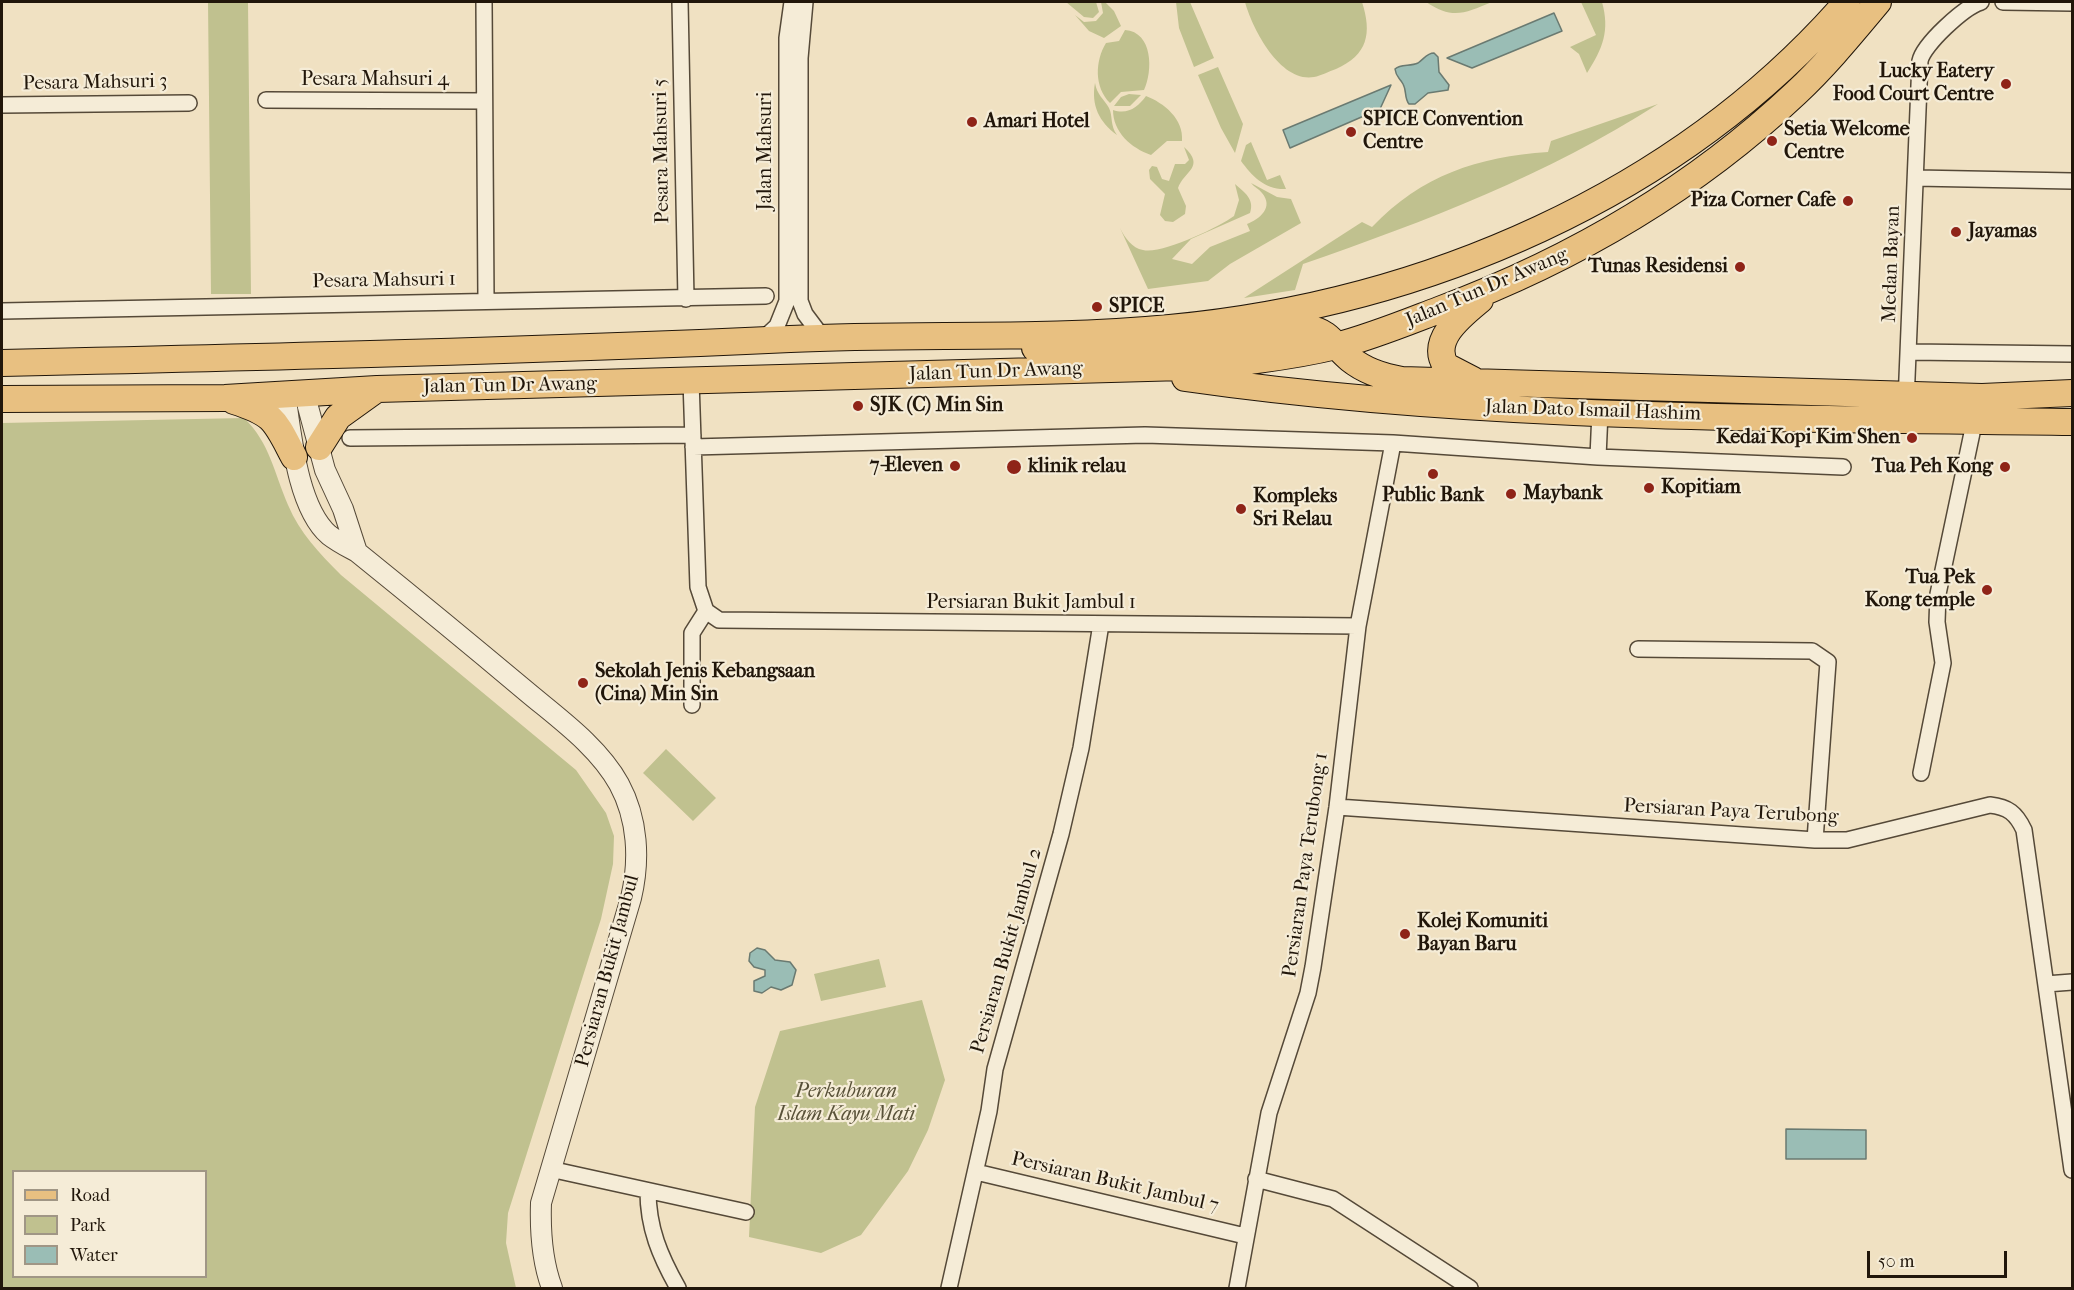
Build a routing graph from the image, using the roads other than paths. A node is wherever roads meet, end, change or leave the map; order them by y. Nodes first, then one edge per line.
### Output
1 (484, 2) edge
2 (680, 2) edge
3 (792, 2) edge
4 (805, 2) edge
5 (1847, 2) edge
6 (1878, 2) edge
7 (1981, 2) edge
8 (2003, 2) edge
9 (2073, 3) edge
10 (266, 100) dead end
11 (484, 101) junction
12 (189, 103) dead end
13 (2, 105) edge
14 (1916, 178) junction
15 (2073, 181) edge
16 (1492, 291) junction
17 (766, 296) dead end
18 (686, 299) junction
19 (486, 300) junction
20 (793, 301) junction
21 (2, 311) edge
22 (937, 336) junction
23 (823, 338) junction
24 (762, 340) junction
25 (1336, 346) junction
26 (1910, 352) junction
27 (2073, 354) edge
28 (332, 356) junction
29 (245, 358) junction
30 (2, 363) edge
31 (1117, 368) junction
32 (691, 381) junction
33 (1486, 383) junction
34 (294, 386) junction
35 (377, 389) junction
36 (2073, 393) edge
37 (1907, 394) junction
38 (225, 398) junction
39 (2, 399) edge
40 (1978, 409) junction
41 (1600, 412) junction
42 (1904, 422) junction
43 (2073, 422) edge
44 (350, 438) dead end
45 (693, 441) junction
46 (1393, 443) junction
47 (319, 447) junction
48 (1598, 457) junction
49 (294, 458) junction
50 (1843, 467) dead end
51 (357, 552) junction
52 (706, 611) junction
53 (1101, 624) junction
54 (1358, 626) junction
55 (1638, 649) dead end
56 (692, 705) dead end
57 (1921, 773) dead end
58 (1337, 807) junction
59 (1815, 840) junction
60 (2073, 982) edge
61 (2046, 984) junction
62 (2072, 1164) edge
63 (550, 1169) junction
64 (976, 1172) junction
65 (1256, 1179) junction
66 (648, 1191) junction
67 (746, 1212) dead end
68 (1245, 1236) junction
69 (552, 1288) edge
70 (678, 1288) edge
71 (949, 1288) edge
72 (1237, 1288) edge
73 (1470, 1288) edge

1 - 11 street
2 - 18 street, Pesara Mahsuri 5
3 - 20 street, Jalan Mahsuri
4 - 20 street, Jalan Mahsuri
5 - 22 main road, Jalan Tun Dr Awang
6 - 16 main road, Jalan Tun Dr Awang
7 - 14 street, Medan Bayan
8 - 9 street
10 - 11 street, Pesara Mahsuri 4
11 - 19 street
12 - 13 street, Pesara Mahsuri 3
14 - 15 street, Medan Bayan
14 - 26 street, Medan Bayan
16 - 25 main road, Jalan Tun Dr Awang
16 - 33 main road
17 - 18 street, Pesara Mahsuri 1
18 - 19 street, Pesara Mahsuri 1
19 - 21 street, Pesara Mahsuri 1
20 - 23 street
20 - 24 street
22 - 23 main road, Jalan Tun Dr Awang
22 - 25 main road, Jalan Dato Ismail Hashim
23 - 24 main road, Jalan Tun Dr Awang
24 - 28 main road, Jalan Tun Dr Awang
25 - 31 main road, Jalan Tun Dr Awang
25 - 33 main road, Jalan Dato Ismail Hashim
26 - 27 street
26 - 37 street, Medan Bayan
28 - 29 main road, Jalan Tun Dr Awang
28 - 34 main road
29 - 30 main road, Jalan Tun Dr Awang
29 - 34 main road
31 - 32 main road, Jalan Tun Dr Awang
31 - 41 main road, Jalan Dato Ismail Hashim
32 - 35 main road, Jalan Tun Dr Awang
32 - 45 street
33 - 37 main road, Jalan Dato Ismail Hashim
34 - 35 main road, Jalan Tun Dr Awang
34 - 38 main road, Jalan Tun Dr Awang
34 - 47 street
34 - 49 street, Persiaran Bukit Jambul
35 - 47 main road
36 - 40 main road, Jalan Dato Ismail Hashim
37 - 40 main road, Jalan Dato Ismail Hashim
37 - 42 street, Medan Bayan
38 - 39 main road, Jalan Tun Dr Awang
38 - 49 main road
40 - 42 main road, Jalan Dato Ismail Hashim
40 - 43 main road, Jalan Dato Ismail Hashim
40 - 57 street
41 - 42 main road, Jalan Dato Ismail Hashim
41 - 48 street
44 - 45 street
45 - 46 street
45 - 52 street
46 - 48 street
46 - 54 street, Persiaran Paya Terubong 1
47 - 51 street
48 - 50 street
49 - 51 street, Persiaran Bukit Jambul
51 - 63 street, Persiaran Bukit Jambul
52 - 53 street, Persiaran Bukit Jambul 1
52 - 56 street
53 - 54 street, Persiaran Bukit Jambul 1
53 - 64 street, Persiaran Bukit Jambul 2
54 - 58 street, Persiaran Paya Terubong 1
55 - 59 street
58 - 59 street, Persiaran Paya Terubong
58 - 65 street, Persiaran Paya Terubong 1
59 - 61 street, Persiaran Paya Terubong
60 - 61 street
61 - 62 street, Persiaran Paya Terubong
63 - 66 street
63 - 69 street, Persiaran Bukit Jambul
64 - 68 street, Persiaran Bukit Jambul 7
64 - 71 street, Persiaran Bukit Jambul 2
65 - 68 street, Persiaran Paya Terubong 1
65 - 73 street
66 - 67 street
66 - 70 street
68 - 72 street, Persiaran Paya Terubong 1

